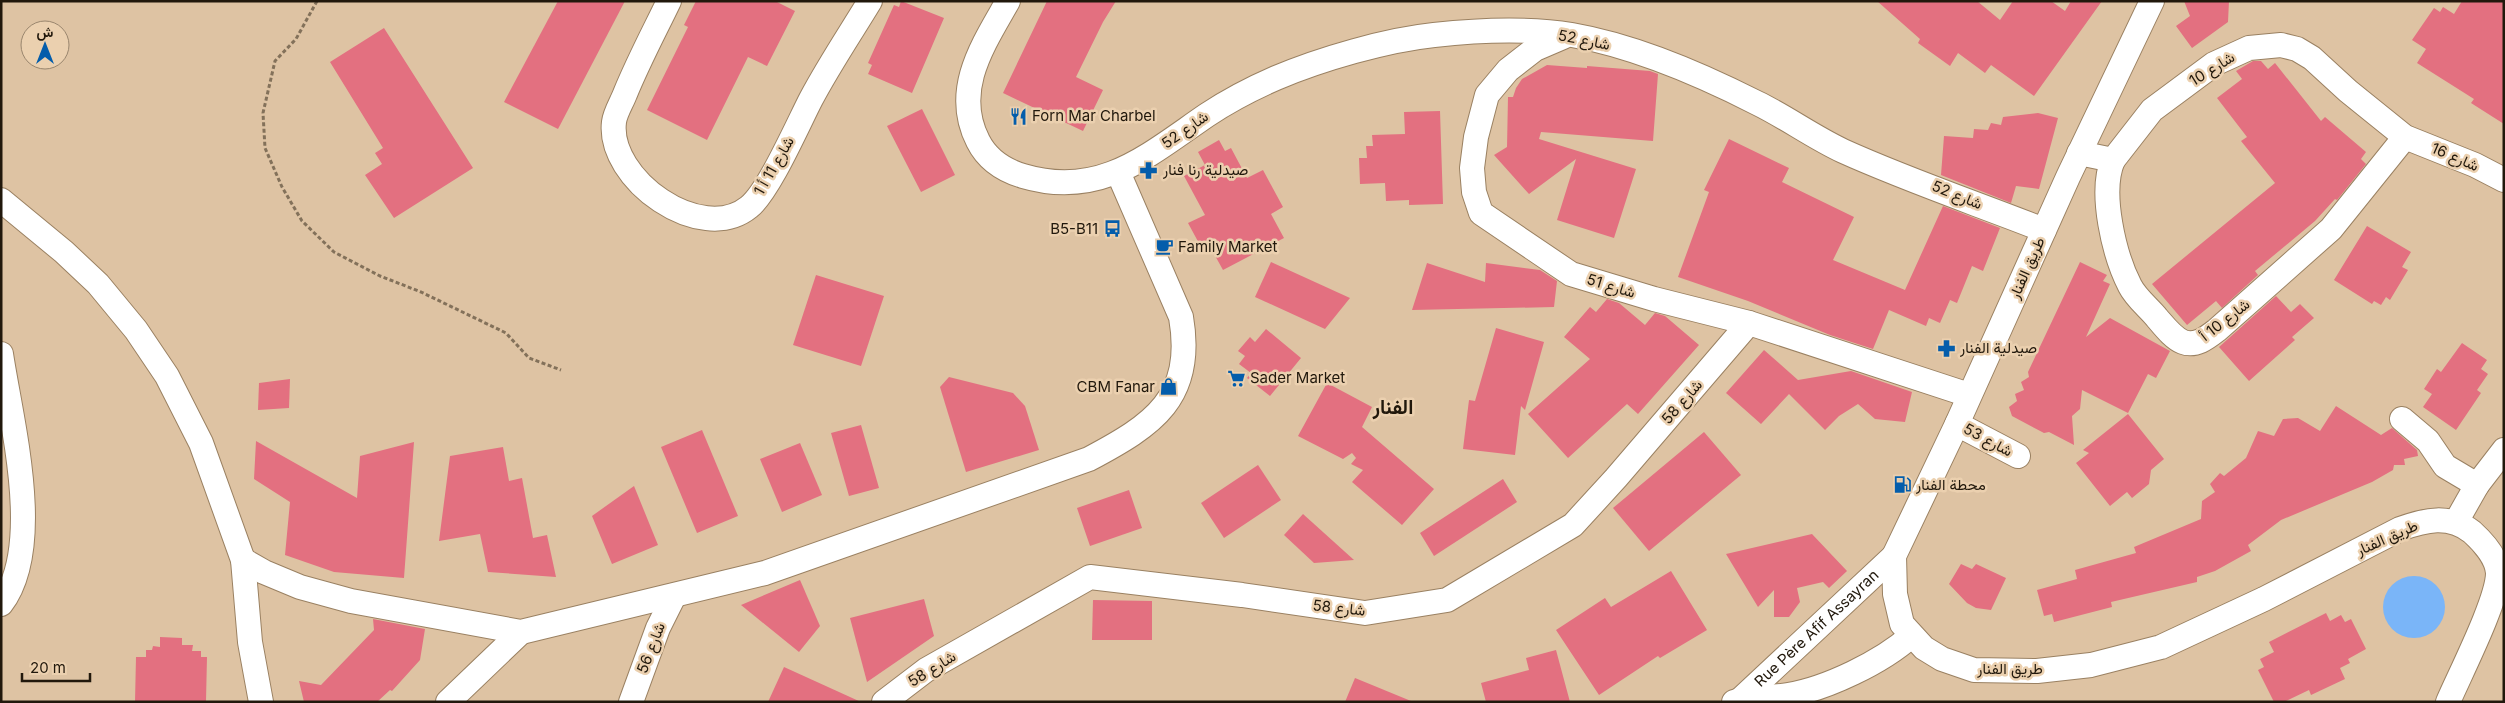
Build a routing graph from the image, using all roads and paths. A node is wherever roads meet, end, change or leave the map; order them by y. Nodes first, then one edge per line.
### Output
1 (317, 1) edge
2 (669, 1) edge
3 (870, 1) edge
4 (1008, 1) edge
5 (2152, 1) edge
6 (1569, 35) junction
7 (2405, 137) junction
8 (2079, 153) junction
9 (2114, 160) junction
10 (1118, 172) junction
11 (2504, 180) edge
12 (1, 200) edge
13 (2044, 230) junction
14 (1749, 323) junction
15 (1, 354) edge
16 (561, 370) dead end
17 (1969, 395) junction
18 (2402, 419) dead end
19 (1957, 424) junction
20 (2504, 450) edge
21 (2018, 456) dead end
22 (2478, 485) junction
23 (2456, 522) junction
24 (1894, 556) junction
25 (243, 560) junction
26 (2501, 571) edge
27 (674, 596) junction
28 (1, 604) edge
29 (521, 632) junction
30 (1911, 636) junction
31 (1737, 701) edge
32 (261, 702) edge
33 (448, 702) edge
34 (631, 702) edge
35 (884, 702) edge
36 (2448, 702) edge

1 - 16 path
2 - 3 street, شارع 11 أ 1
4 - 10 street, شارع 52
5 - 8 street, طريق الفنار
6 - 10 street, شارع 52
6 - 13 street, شارع 52
6 - 14 street, شارع 51
7 - 9 street, شارع 10
7 - 9 street, شارع 10 أ
7 - 11 street, شارع 16
8 - 9 street
8 - 13 street, طريق الفنار
10 - 27 street
12 - 25 street
13 - 17 street, طريق الفنار
14 - 17 street, شارع 51
14 - 35 street, شارع 58
15 - 28 street
17 - 19 street, طريق الفنار
18 - 22 street
19 - 21 street, شارع 53
19 - 24 street, طريق الفنار
20 - 22 street
22 - 23 street
23 - 26 street
23 - 30 street, طريق الفنار
24 - 30 street, طريق الفنار
24 - 31 street, Rue Père Afif Assayran
25 - 29 street
25 - 32 street
26 - 36 street
27 - 29 street
27 - 34 street, شارع 56
29 - 33 street
30 - 31 street, Rue Père Afif Assayran

